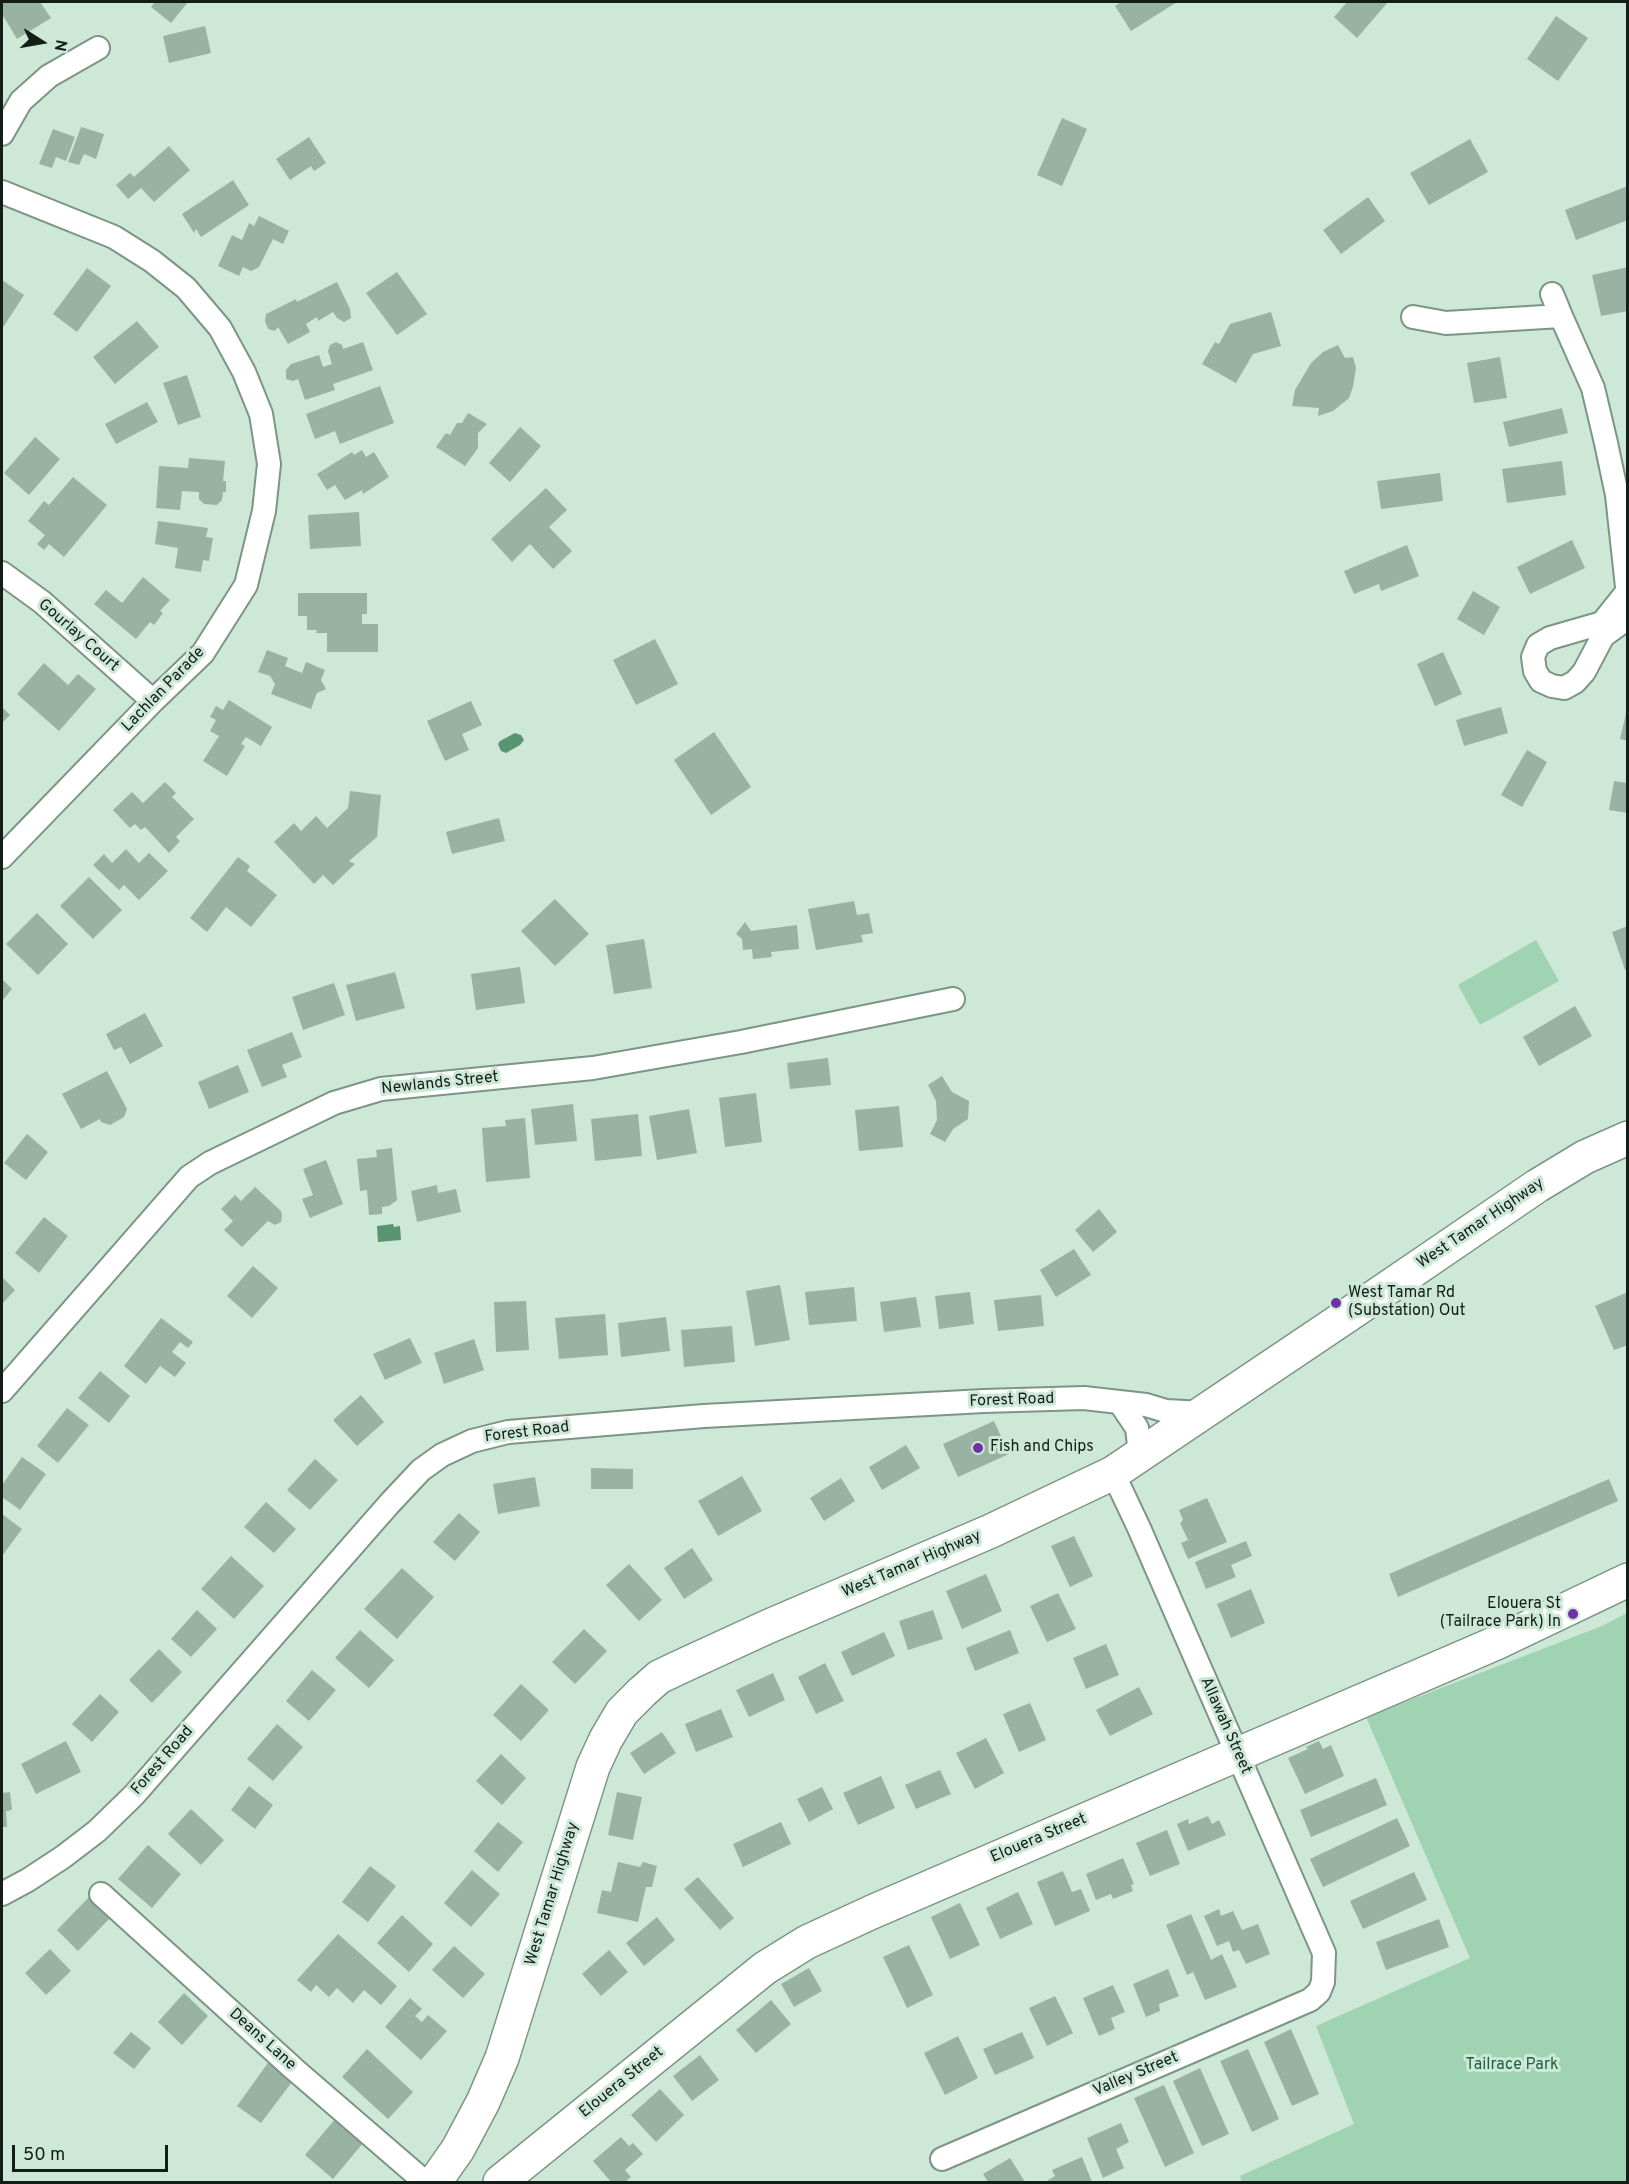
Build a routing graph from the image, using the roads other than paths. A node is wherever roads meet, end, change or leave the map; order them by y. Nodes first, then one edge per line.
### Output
1 (98, 48) dead end
2 (2, 134) edge
3 (2, 192) edge
4 (1552, 294) dead end
5 (1561, 316) junction
6 (1413, 317) dead end
7 (2, 573) edge
8 (1627, 594) edge
9 (1628, 618) edge
10 (153, 701) junction
11 (2, 857) edge
12 (952, 999) dead end
13 (1628, 1138) edge
14 (2, 1391) edge
15 (1120, 1402) junction
16 (1204, 1413) junction
17 (1140, 1454) junction
18 (1113, 1473) junction
19 (1628, 1580) edge
20 (1238, 1753) junction
21 (2, 1894) edge
22 (101, 1894) dead end
23 (1323, 1982) joint
24 (942, 2159) dead end
25 (425, 2182) edge
26 (435, 2182) edge
27 (500, 2182) edge

1 - 2 street
3 - 10 street, Lachlan Parade
4 - 5 street
5 - 6 street
5 - 8 street
7 - 10 street, Gourlay Court
8 - 9 street
10 - 11 street, Lachlan Parade
12 - 14 street, Newlands Street
13 - 16 highway, West Tamar Highway
15 - 16 street, Forest Road
15 - 17 street
15 - 21 street, Forest Road
16 - 17 highway, West Tamar Highway
17 - 18 highway, West Tamar Highway
18 - 20 street, Allawah Street
18 - 26 highway, West Tamar Highway
19 - 20 highway, Elouera Street
20 - 23 street, Allawah Street
20 - 27 highway, Elouera Street
22 - 25 street, Deans Lane
23 - 24 street, Valley Street

